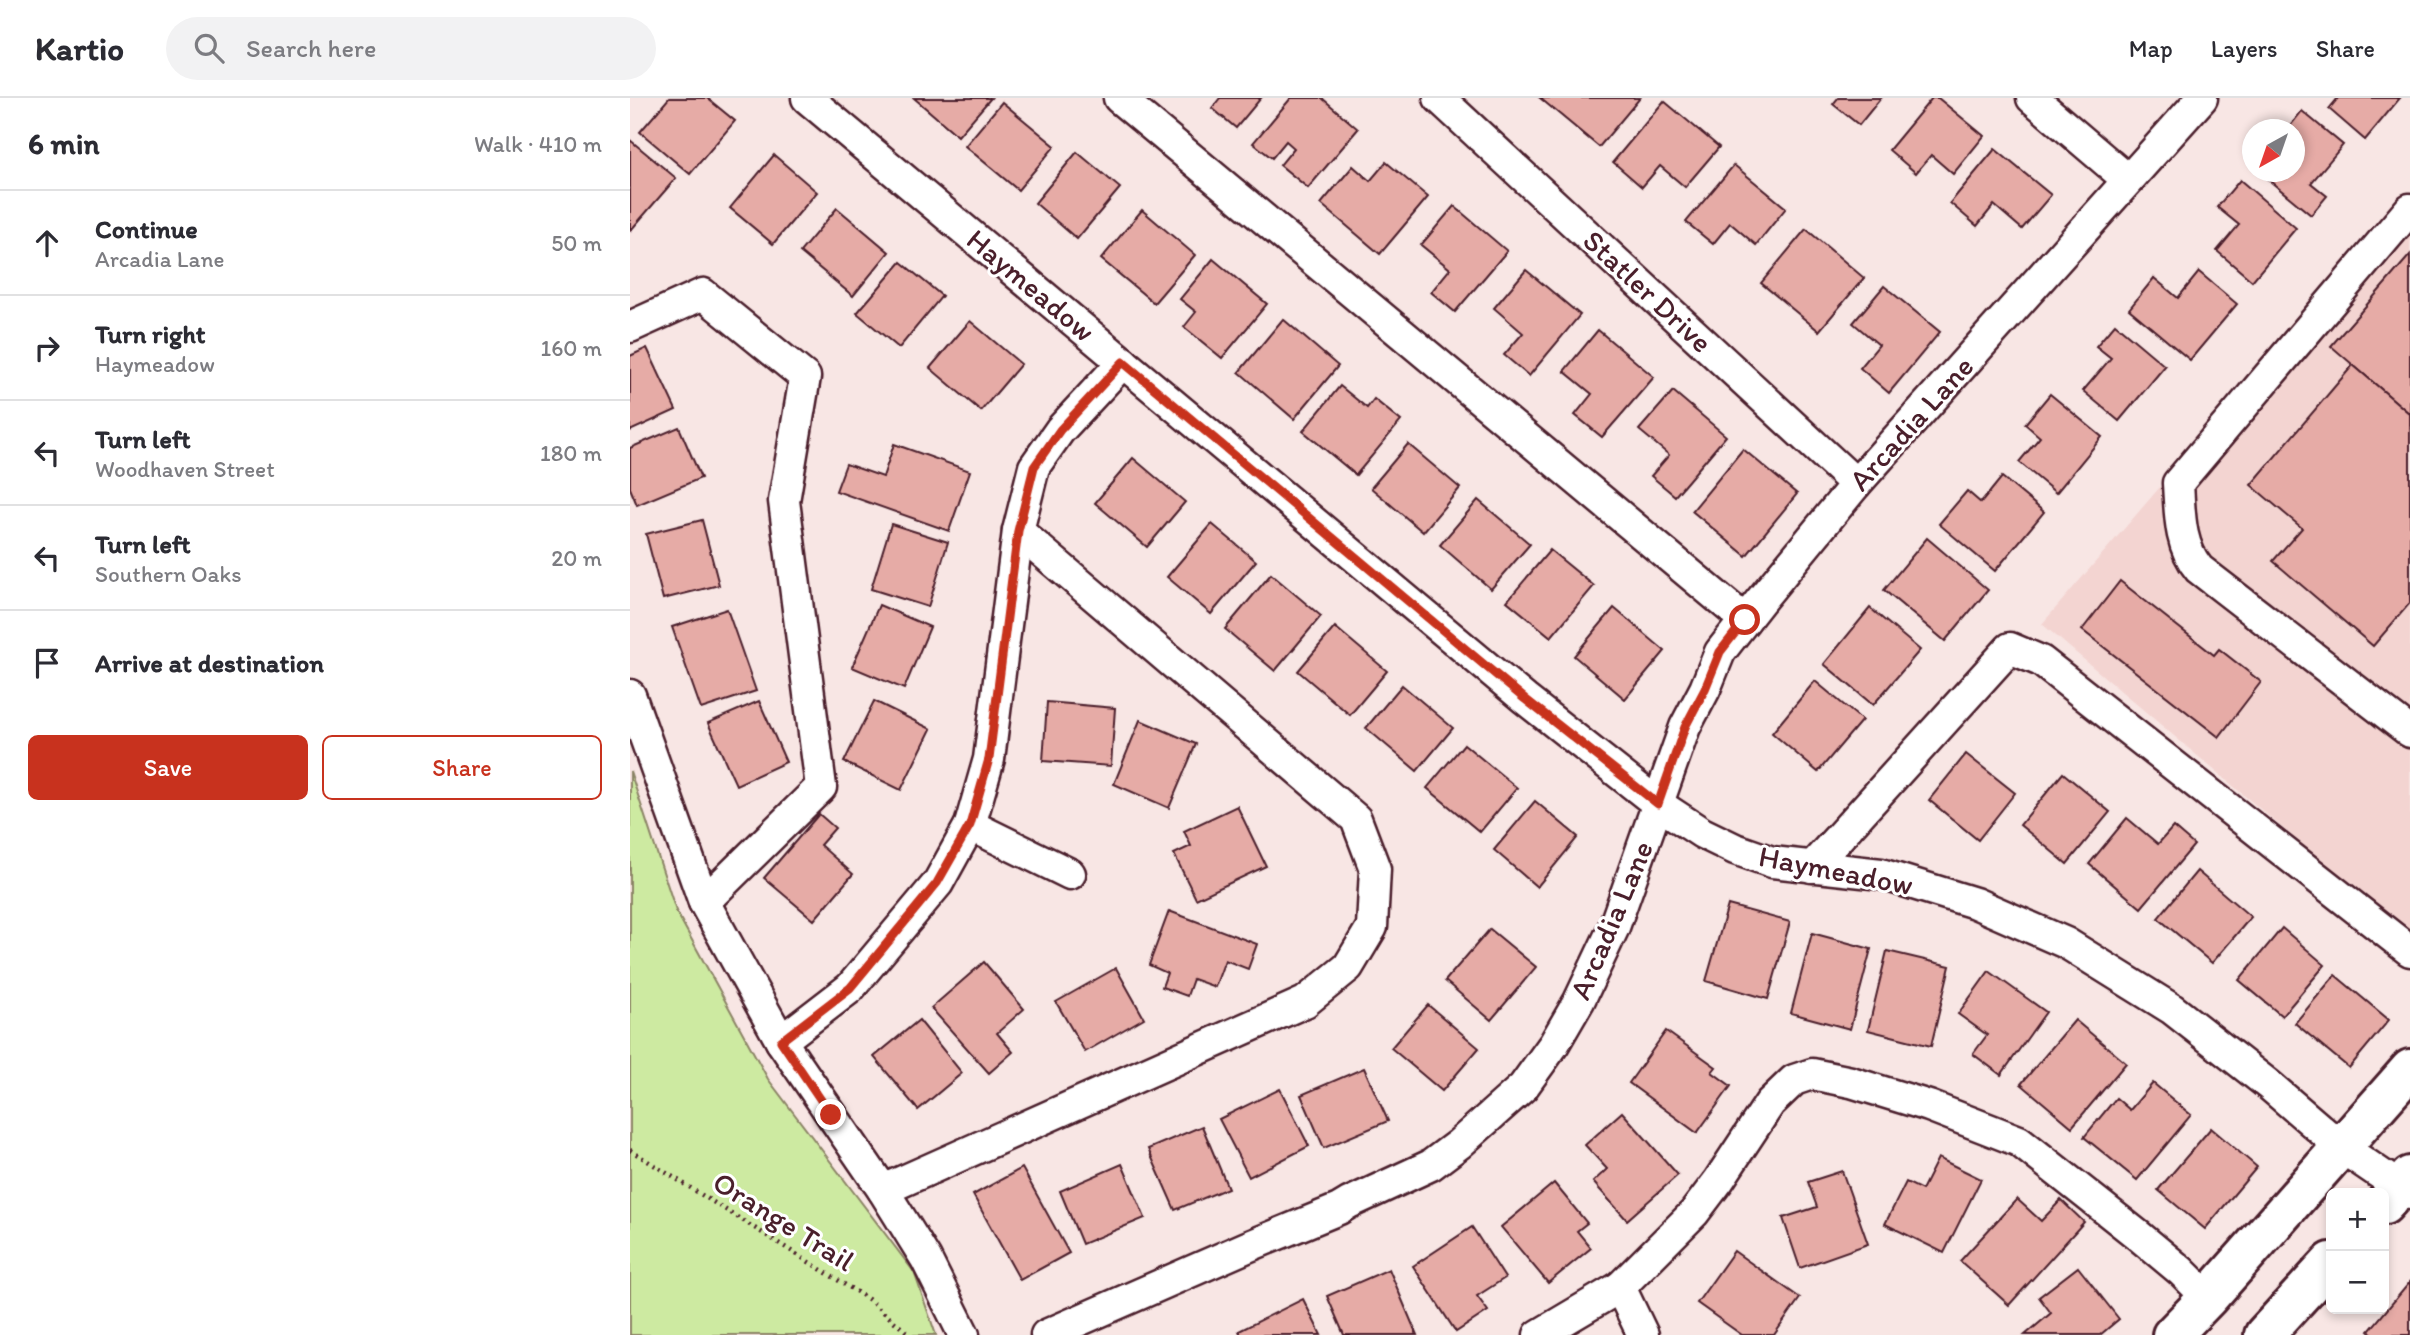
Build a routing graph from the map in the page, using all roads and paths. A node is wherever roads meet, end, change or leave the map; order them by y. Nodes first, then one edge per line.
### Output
1 (807, 98) edge
2 (1119, 98) edge
3 (1439, 98) edge
4 (2032, 98) edge
5 (2202, 98) edge
6 (2128, 180) junction
7 (2410, 209) edge
8 (630, 327) edge
9 (1123, 362) junction
10 (1856, 484) junction
11 (1018, 531) junction
12 (1745, 620) junction
13 (630, 695) edge
14 (2410, 732) edge
15 (1658, 804) junction
16 (970, 825) junction
17 (1812, 867) junction
18 (1070, 873) dead end
19 (704, 902) junction
20 (2410, 951) edge
21 (781, 1041) junction
22 (2410, 1069) edge
23 (2341, 1147) junction
24 (630, 1150) edge
25 (883, 1190) junction
26 (2401, 1190) edge
27 (2326, 1268) edge
28 (1620, 1287) junction
29 (2208, 1298) junction
30 (2267, 1334) edge
31 (910, 1335) edge
32 (964, 1335) edge
33 (1046, 1335) edge
34 (1539, 1335) edge
35 (1643, 1335) edge
36 (2172, 1335) edge

1 - 9 street, Haymeadow
2 - 12 street
3 - 10 street, Statler Drive
4 - 6 street
5 - 6 street, Arcadia Lane
6 - 10 street, Arcadia Lane
7 - 14 street
8 - 19 street
9 - 11 street
9 - 15 street, Haymeadow
10 - 12 street, Arcadia Lane
11 - 16 street
11 - 25 street
12 - 15 street, Arcadia Lane
13 - 19 street
15 - 17 street, Haymeadow
15 - 33 street, Arcadia Lane
16 - 18 street
16 - 21 street
17 - 20 street
17 - 23 street, Haymeadow
19 - 21 street
21 - 25 street
22 - 23 main road
23 - 26 street, Haymeadow
23 - 29 main road
24 - 31 path, Orange Trail
25 - 32 street
27 - 30 main road
28 - 29 street
28 - 34 street
28 - 35 street
29 - 36 main road

